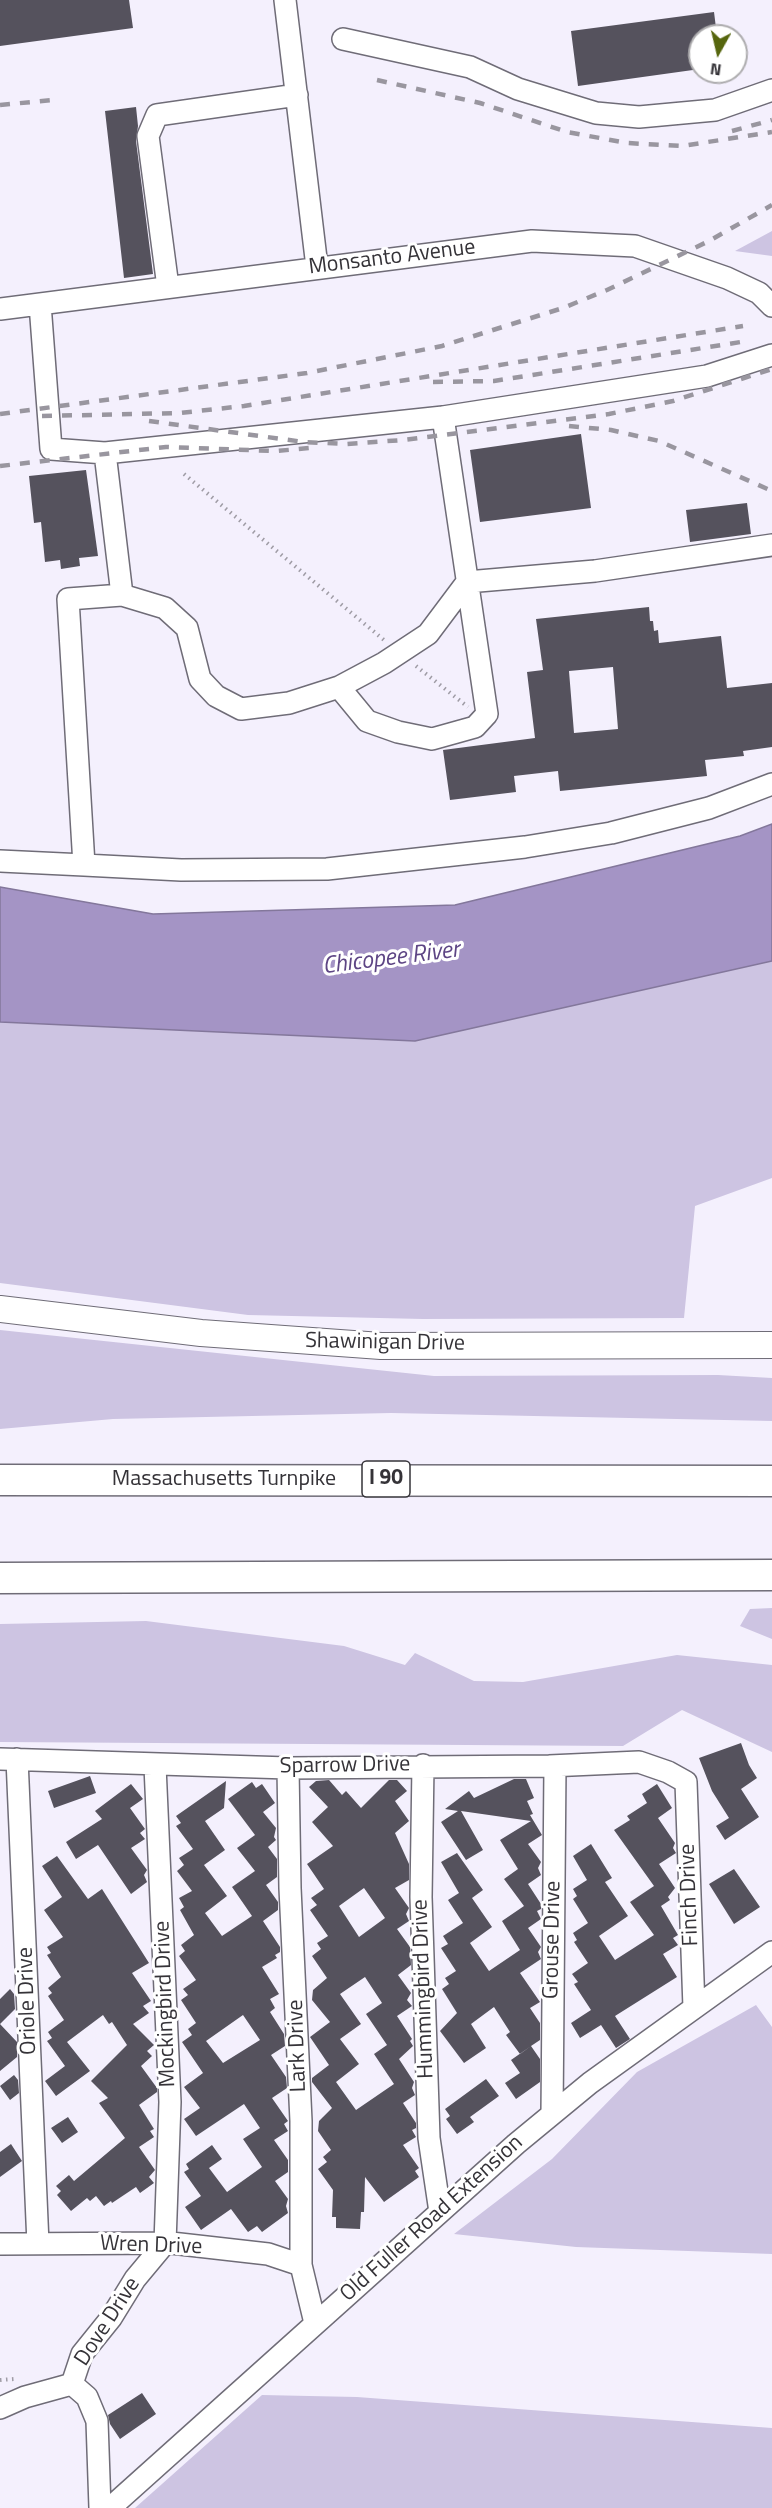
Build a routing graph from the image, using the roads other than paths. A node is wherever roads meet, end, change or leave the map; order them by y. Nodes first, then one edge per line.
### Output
1 (285, 0) edge
2 (344, 39) dead end
3 (772, 90) edge
4 (297, 95) junction
5 (317, 267) junction
6 (168, 287) junction
7 (40, 304) junction
8 (772, 306) edge
9 (0, 309) edge
10 (772, 355) edge
11 (443, 417) junction
12 (105, 453) junction
13 (772, 545) edge
14 (467, 582) junction
15 (122, 595) junction
16 (339, 687) junction
17 (772, 784) edge
18 (0, 861) edge
19 (84, 865) junction
20 (0, 1309) edge
21 (772, 1345) edge
22 (772, 1471) edge
23 (0, 1480) edge
24 (758, 1481) edge
25 (772, 1575) edge
26 (0, 1578) edge
27 (9, 1759) edge
28 (423, 1765) junction
29 (155, 1766) junction
30 (555, 1766) junction
31 (288, 1768) junction
32 (686, 1782) joint
33 (772, 1952) edge
34 (694, 2008) junction
35 (552, 2114) junction
36 (440, 2212) junction
37 (165, 2243) junction
38 (0, 2244) edge
39 (38, 2244) junction
40 (301, 2265) junction
41 (315, 2323) junction
42 (72, 2384) junction
43 (0, 2408) edge
44 (100, 2508) edge
45 (110, 2508) edge

1 - 4 street
2 - 3 street
4 - 5 street
4 - 6 street
5 - 6 street, Monsanto Avenue
5 - 8 street, Monsanto Avenue
6 - 7 street, Monsanto Avenue
7 - 9 street, Monsanto Avenue
7 - 12 street
10 - 11 street
11 - 12 street
11 - 14 street
12 - 15 street
13 - 14 street
14 - 16 street
14 - 16 street
15 - 16 street
15 - 19 street
17 - 19 street
18 - 19 street
20 - 21 main road, Shawinigan Drive
22 - 24 street
23 - 24 highway, Massachusetts Turnpike / I 90
25 - 26 highway
27 - 29 street, Sparrow Drive
27 - 39 street, Oriole Drive
28 - 30 street, Sparrow Drive
28 - 31 street, Sparrow Drive
28 - 36 street, Hummingbird Drive
29 - 31 street, Sparrow Drive
29 - 37 street, Mockingbird Drive
30 - 32 street, Sparrow Drive
30 - 35 street, Grouse Drive
31 - 40 street, Lark Drive
32 - 34 street, Finch Drive
33 - 34 street, Old Fuller Road Extension
34 - 35 street, Old Fuller Road Extension
35 - 36 street, Old Fuller Road Extension
36 - 41 street, Old Fuller Road Extension
37 - 39 street, Wren Drive
37 - 40 street, Wren Drive
37 - 42 street, Dove Drive
38 - 39 street, Wren Drive
40 - 41 street, Lark Drive
41 - 45 street, Old Fuller Road Extension
42 - 43 street
42 - 44 street, Dove Drive

